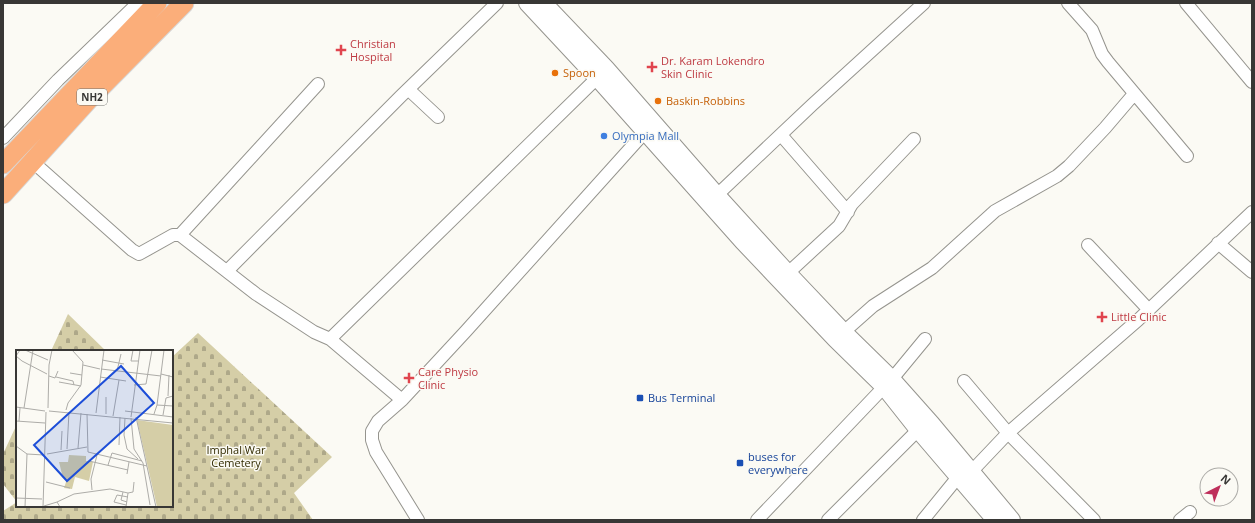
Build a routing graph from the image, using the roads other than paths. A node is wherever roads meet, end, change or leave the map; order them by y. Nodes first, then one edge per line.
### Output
1 (138, 3) edge
2 (157, 3) edge
3 (184, 3) edge
4 (497, 3) edge
5 (527, 3) edge
6 (544, 3) edge
7 (924, 3) edge
8 (1068, 3) edge
9 (1188, 4) edge
10 (597, 78) junction
11 (1252, 82) edge
12 (318, 84) dead end
13 (408, 89) junction
14 (1134, 94) junction
15 (438, 117) dead end
16 (645, 132) junction
17 (781, 135) junction
18 (3, 138) edge
19 (914, 139) dead end
20 (1187, 156) dead end
21 (4, 160) edge
22 (33, 162) junction
23 (688, 172) junction
24 (3, 194) edge
25 (717, 195) junction
26 (848, 212) junction
27 (1252, 212) edge
28 (180, 235) junction
29 (1218, 243) junction
30 (1088, 245) dead end
31 (227, 271) junction
32 (1252, 272) edge
33 (788, 273) junction
34 (1149, 310) junction
35 (840, 336) junction
36 (330, 339) junction
37 (926, 339) dead end
38 (964, 381) dead end
39 (888, 383) junction
40 (402, 400) junction
41 (918, 430) junction
42 (1008, 433) junction
43 (964, 475) junction
44 (1190, 512) dead end
45 (418, 520) edge
46 (757, 520) edge
47 (828, 520) edge
48 (923, 520) edge
49 (995, 520) edge
50 (1012, 520) edge
51 (1094, 520) edge
52 (1180, 520) edge

1 - 18 street
2 - 21 highway, NH2
3 - 22 highway, NH2
4 - 13 street
5 - 10 main road
6 - 23 main road
7 - 17 street
8 - 14 street
9 - 11 street
10 - 16 main road
10 - 36 street
12 - 28 street
13 - 15 street
13 - 31 street
14 - 20 street
14 - 35 street
16 - 23 main road
16 - 40 street
17 - 25 street
17 - 26 street
19 - 26 street
22 - 24 highway, NH2
22 - 28 street
23 - 25 main road
23 - 35 main road
25 - 33 main road
26 - 33 street
27 - 29 street
28 - 31 street
29 - 32 street
29 - 34 street
30 - 34 street
31 - 36 street
33 - 35 main road
34 - 42 street
35 - 39 main road
36 - 40 street
37 - 39 street
38 - 42 street
39 - 41 main road
39 - 43 main road
39 - 46 street
40 - 45 street
41 - 43 main road
41 - 47 street
42 - 43 street
42 - 51 street
43 - 48 street
43 - 49 main road
43 - 50 main road
44 - 52 street

